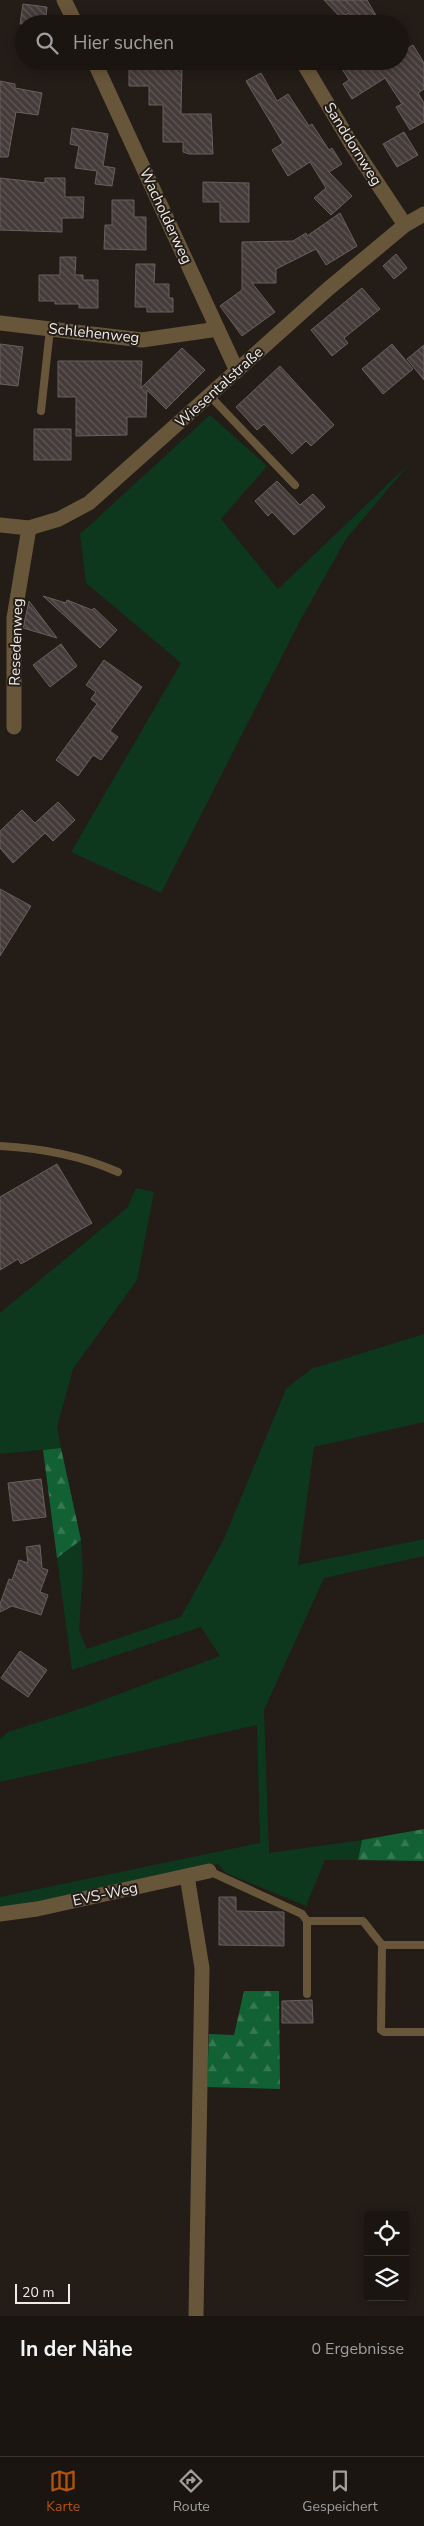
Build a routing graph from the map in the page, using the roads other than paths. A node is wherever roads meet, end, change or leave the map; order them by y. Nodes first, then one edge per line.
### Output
1 (64, 0) edge
2 (72, 15) edge
3 (98, 70) edge
4 (307, 70) edge
5 (424, 214) edge
6 (405, 225) junction
7 (0, 323) edge
8 (50, 329) junction
9 (218, 329) junction
10 (237, 371) junction
11 (209, 395) junction
12 (41, 410) dead end
13 (296, 485) dead end
14 (0, 525) edge
15 (29, 528) junction
16 (14, 727) dead end
17 (0, 1146) edge
18 (118, 1172) dead end
19 (209, 1872) joint
20 (187, 1876) junction
21 (0, 1914) edge
22 (307, 1921) junction
23 (382, 1945) junction
24 (424, 1945) edge
25 (307, 1994) dead end
26 (424, 2032) edge
27 (196, 2316) edge

1 - 2 street
3 - 9 street, Wacholderweg
4 - 6 street, Sanddornweg
5 - 6 street, Wiesentalstraße
6 - 10 street, Wiesentalstraße
7 - 8 street, Schlehenweg
8 - 9 street, Schlehenweg
8 - 12 lane
9 - 10 street, Wacholderweg
10 - 11 street, Wiesentalstraße
11 - 13 lane
11 - 15 street, Wiesentalstraße
14 - 15 street, Wiesentalstraße
15 - 16 street, Resedenweg
17 - 18 lane
19 - 20 street, EVS-Weg
19 - 22 lane
20 - 21 street, EVS-Weg
20 - 27 street
22 - 23 lane
22 - 25 lane
23 - 24 lane
23 - 26 lane

